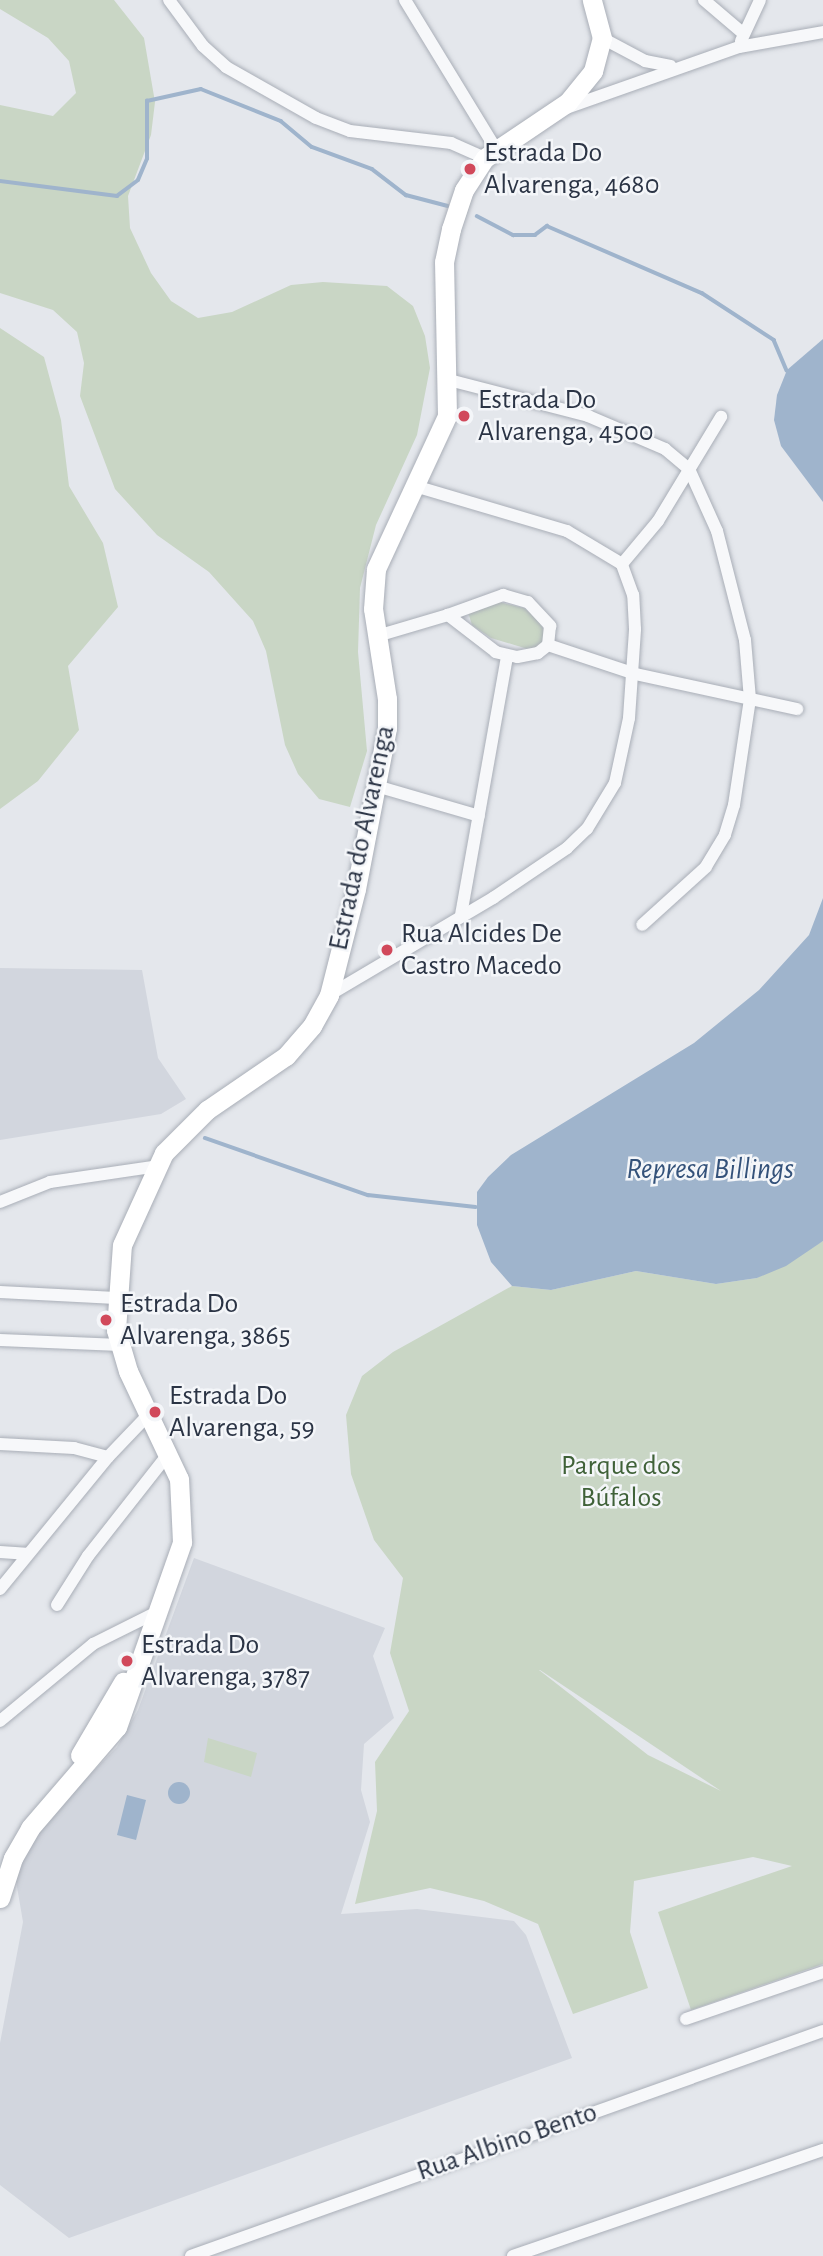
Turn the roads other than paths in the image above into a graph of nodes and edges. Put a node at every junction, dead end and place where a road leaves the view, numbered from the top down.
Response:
1 (169, 0) edge
2 (405, 0) edge
3 (592, 0) edge
4 (704, 0) edge
5 (760, 0) edge
6 (823, 32) edge
7 (744, 34) junction
8 (602, 38) junction
9 (739, 47) junction
10 (675, 67) junction
11 (553, 113) junction
12 (490, 153) junction
13 (449, 380) junction
14 (721, 417) dead end
15 (689, 469) junction
16 (415, 486) junction
17 (622, 564) junction
18 (448, 615) junction
19 (377, 636) junction
20 (548, 645) junction
21 (507, 656) junction
22 (635, 674) junction
23 (750, 699) junction
24 (797, 709) dead end
25 (376, 786) junction
26 (479, 816) junction
27 (461, 915) junction
28 (642, 925) dead end
29 (329, 995) junction
30 (158, 1166) junction
31 (0, 1202) edge
32 (0, 1292) edge
33 (116, 1298) junction
34 (0, 1340) edge
35 (120, 1345) junction
36 (149, 1414) junction
37 (0, 1444) edge
38 (169, 1453) junction
39 (108, 1457) junction
40 (0, 1552) edge
41 (26, 1554) junction
42 (0, 1589) edge
43 (57, 1605) dead end
44 (157, 1612) junction
45 (141, 1654) junction
46 (0, 1721) edge
47 (0, 1861) edge
48 (0, 1898) edge
49 (823, 1972) edge
50 (686, 2019) dead end
51 (823, 2031) edge
52 (823, 2151) edge
53 (192, 2256) edge
54 (513, 2256) edge

1 - 12 street
2 - 12 street
3 - 8 main road
4 - 7 street
5 - 7 street
6 - 9 street
7 - 9 street
8 - 10 street
8 - 11 main road, Estrada do Alvarenga
9 - 10 street
10 - 11 street
11 - 12 main road, Estrada do Alvarenga
12 - 13 main road, Estrada do Alvarenga
13 - 15 street
13 - 16 main road, Estrada do Alvarenga
14 - 15 street
15 - 17 street
15 - 23 street
16 - 17 street
16 - 19 main road, Estrada do Alvarenga
17 - 22 street
18 - 19 street
18 - 20 street
18 - 21 street
19 - 25 main road, Estrada do Alvarenga
20 - 21 street
20 - 22 street
21 - 26 street
22 - 23 street
22 - 27 street
23 - 24 street
23 - 28 street
25 - 26 street
25 - 29 main road, Estrada do Alvarenga
26 - 27 street
27 - 29 street
29 - 30 main road, Estrada do Alvarenga
30 - 31 street
30 - 33 main road, Estrada do Alvarenga
32 - 33 street
33 - 35 main road, Estrada do Alvarenga
34 - 35 street
35 - 36 main road, Estrada do Alvarenga
36 - 38 main road, Estrada do Alvarenga
36 - 39 street
37 - 39 street
38 - 43 street
38 - 44 main road, Estrada do Alvarenga
39 - 41 street
40 - 41 street
41 - 42 street
44 - 45 main road, Estrada do Alvarenga
44 - 46 street
45 - 47 main road, Estrada do Alvarenga
45 - 48 main road, Estrada do Alvarenga
49 - 50 street
51 - 53 street, Rua Albino Bento
52 - 54 street

